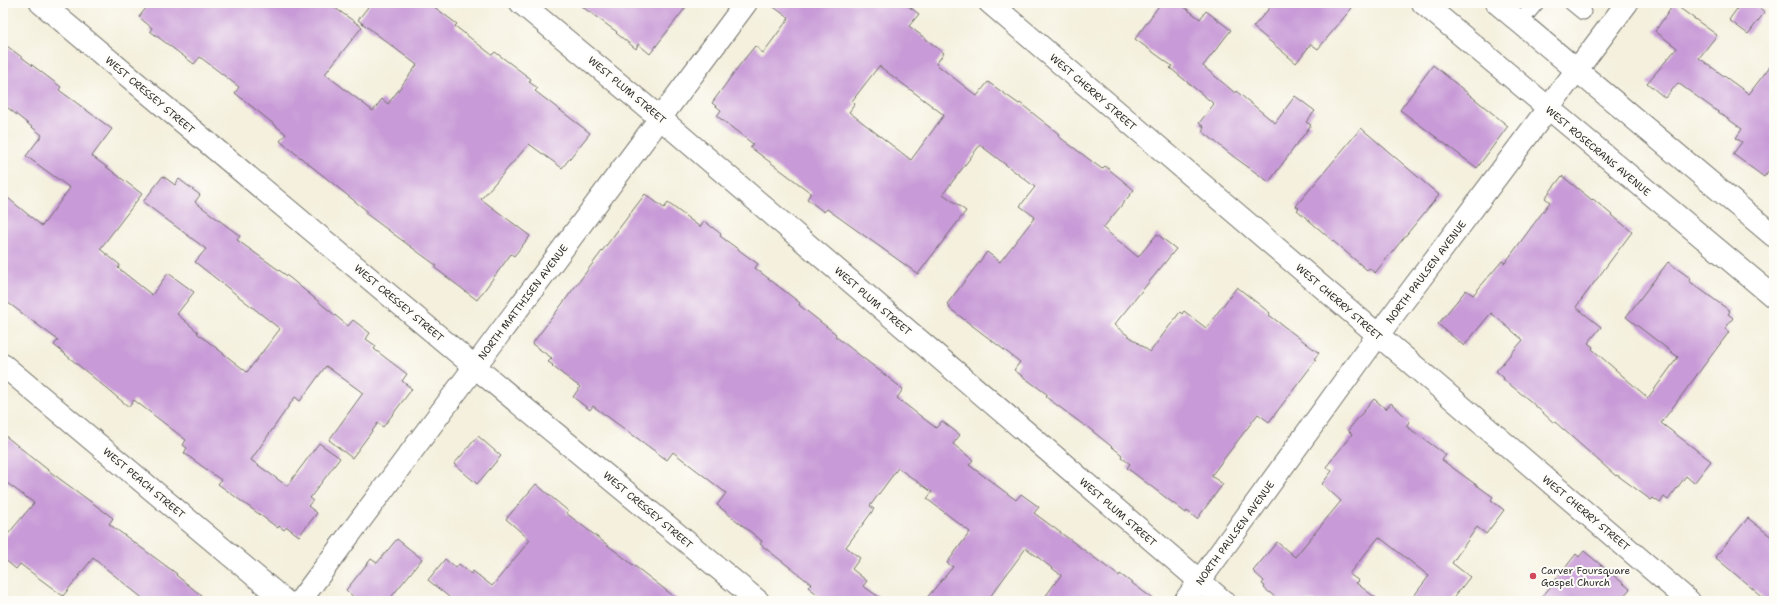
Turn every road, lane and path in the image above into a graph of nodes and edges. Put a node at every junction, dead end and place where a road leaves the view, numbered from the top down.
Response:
1 (41, 3) edge
2 (521, 3) edge
3 (746, 3) edge
4 (990, 3) edge
5 (1423, 3) edge
6 (1497, 3) edge
7 (1536, 3) edge
8 (1627, 3) edge
9 (1520, 22) junction
10 (1577, 70) junction
11 (1548, 109) junction
12 (660, 118) junction
13 (1774, 236) edge
14 (1774, 297) edge
15 (1378, 335) junction
16 (3, 364) edge
17 (475, 367) junction
18 (1200, 582) junction
19 (285, 601) edge
20 (300, 601) edge
21 (758, 601) edge
22 (1185, 601) edge
23 (1223, 601) edge
24 (1689, 601) edge

1 - 17 street, WEST CRESSEY STREET
2 - 12 street, WEST PLUM STREET
3 - 12 street, NORTH MATTHISEN AVENUE
4 - 15 street, WEST CHERRY STREET
5 - 11 street, WEST ROSECRANS AVENUE
6 - 9 street
7 - 9 lane
8 - 10 street, NORTH PAULSEN AVENUE
9 - 10 street
10 - 11 street, NORTH PAULSEN AVENUE
10 - 13 street
11 - 14 street, WEST ROSECRANS AVENUE
11 - 15 street, NORTH PAULSEN AVENUE
12 - 17 street, NORTH MATTHISEN AVENUE
12 - 18 street, WEST PLUM STREET
15 - 18 street, NORTH PAULSEN AVENUE
15 - 24 street, WEST CHERRY STREET
16 - 19 street, WEST PEACH STREET
17 - 20 street, NORTH MATTHISEN AVENUE
17 - 21 street, WEST CRESSEY STREET
18 - 22 street, NORTH PAULSEN AVENUE
18 - 23 street, WEST PLUM STREET

